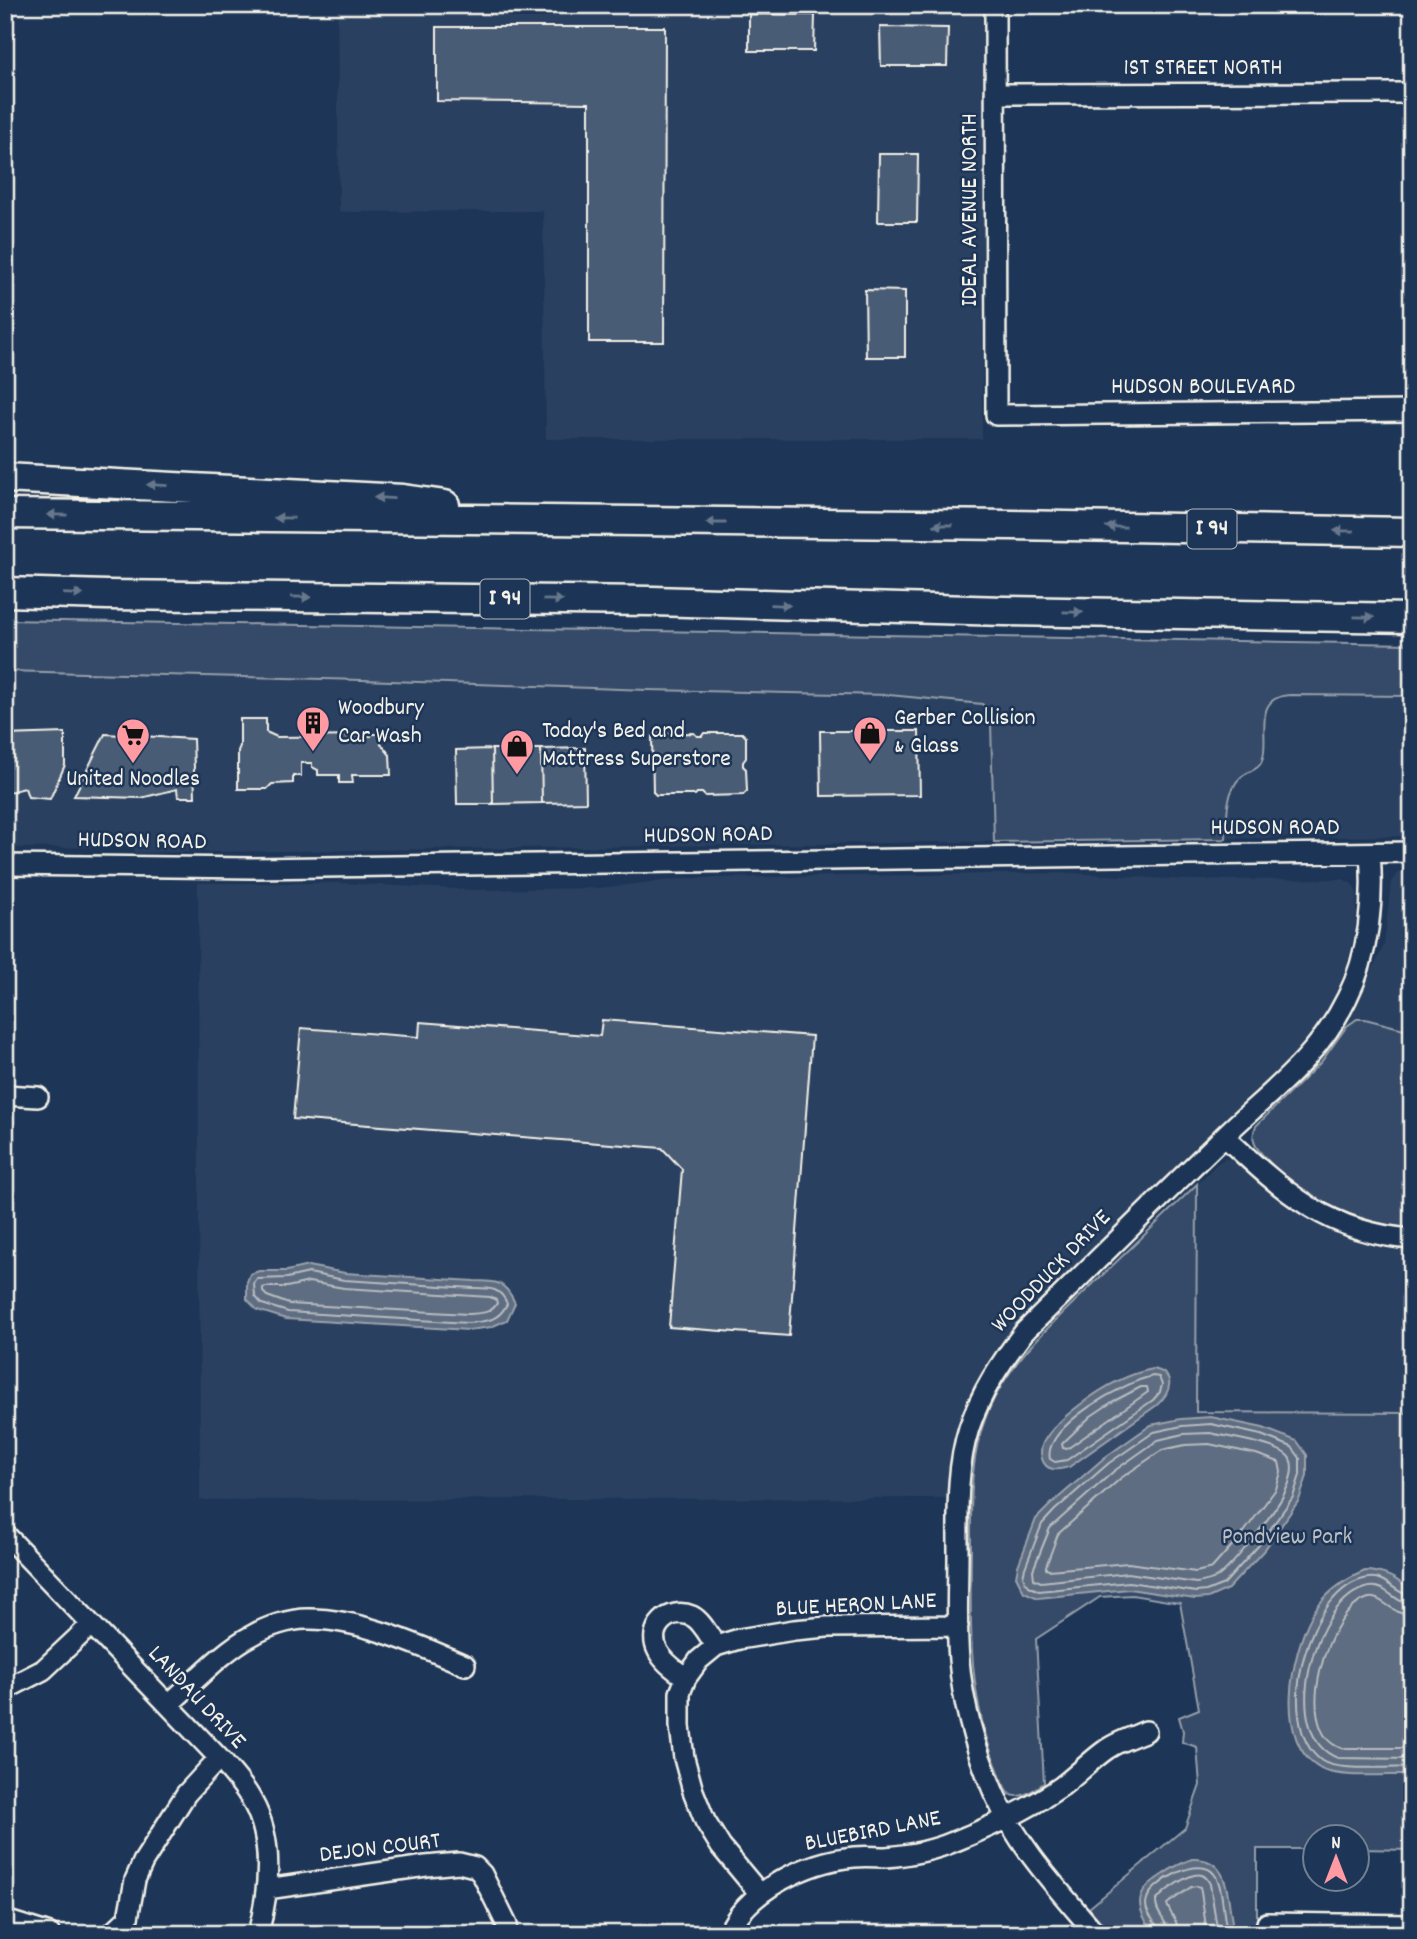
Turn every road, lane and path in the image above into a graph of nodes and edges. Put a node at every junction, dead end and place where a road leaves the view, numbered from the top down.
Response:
1 (995, 5) edge
2 (1412, 93) edge
3 (995, 94) junction
4 (1412, 411) edge
5 (996, 415) joint
6 (5, 478) edge
7 (5, 514) edge
8 (548, 521) junction
9 (1412, 532) edge
10 (5, 592) edge
11 (1412, 618) edge
12 (1412, 852) edge
13 (1370, 853) junction
14 (5, 865) edge
15 (5, 1095) edge
16 (38, 1097) dead end
17 (1224, 1136) junction
18 (1412, 1239) edge
19 (5, 1534) edge
20 (91, 1625) junction
21 (958, 1626) junction
22 (716, 1646) junction
23 (465, 1665) dead end
24 (686, 1678) junction
25 (5, 1688) edge
26 (169, 1704) junction
27 (1146, 1731) dead end
28 (219, 1758) junction
29 (1007, 1818) junction
30 (267, 1889) junction
31 (760, 1894) junction
32 (5, 1920) edge
33 (1267, 1923) dead end
34 (507, 1926) dead end
35 (1399, 1928) edge
36 (50, 1934) edge
37 (111, 1934) edge
38 (258, 1934) edge
39 (728, 1934) edge
40 (1096, 1934) edge

1 - 3 street, IDEAL AVENUE NORTH
2 - 3 street, 1ST STREET NORTH
3 - 5 street, IDEAL AVENUE NORTH
4 - 5 street, HUDSON BOULEVARD
8 -> 6 highway
8 -> 7 highway, I 94
9 -> 8 highway, I 94
10 -> 11 highway, I 94
12 - 13 street, HUDSON ROAD
13 - 14 street, HUDSON ROAD
13 - 17 street, WOODDUCK DRIVE
15 - 16 street
17 - 18 street
17 - 21 street, WOODDUCK DRIVE
19 - 20 street, LANDAU DRIVE
20 - 25 street
20 - 26 street, LANDAU DRIVE
21 - 22 street, BLUE HERON LANE
21 - 29 street, WOODDUCK DRIVE
22 - 24 street
22 - 24 street
23 - 26 street
24 - 31 street
26 - 28 street, LANDAU DRIVE
27 - 29 street, BLUEBIRD LANE
28 - 30 street, LANDAU DRIVE
28 - 37 street
29 - 31 street, BLUEBIRD LANE
29 - 40 street, WOODDUCK DRIVE
30 - 34 street, DEJON COURT
30 - 38 street, LANDAU DRIVE
31 - 39 street, BLUEBIRD LANE
32 - 36 street
33 - 35 street

